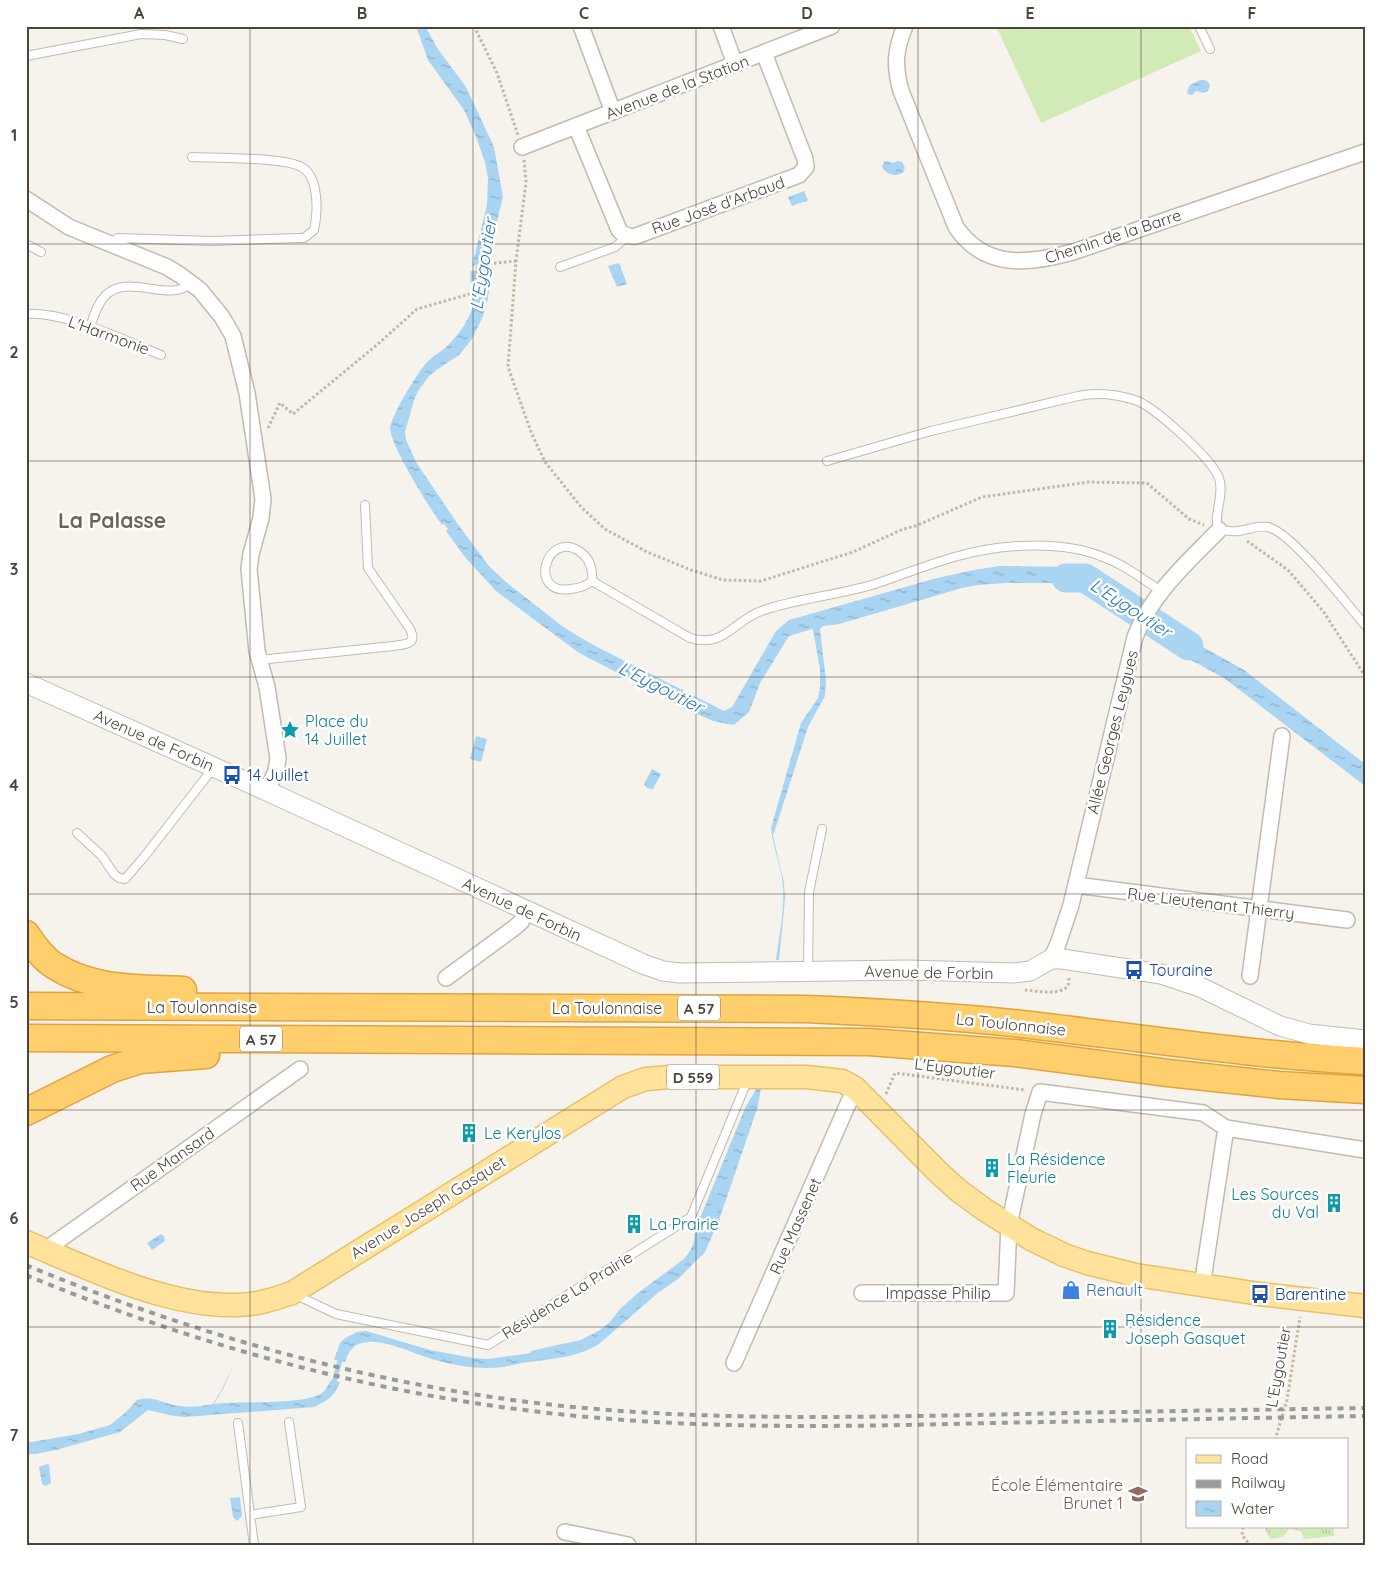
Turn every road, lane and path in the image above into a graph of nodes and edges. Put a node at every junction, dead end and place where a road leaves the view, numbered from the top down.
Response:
1 (167, 26) edge
2 (474, 26) edge
3 (581, 26) edge
4 (721, 26) edge
5 (832, 26) edge
6 (905, 26) edge
7 (1199, 26) edge
8 (165, 35) junction
9 (183, 39) dead end
10 (1210, 49) dead end
11 (764, 53) junction
12 (26, 56) edge
13 (734, 64) junction
14 (613, 112) junction
15 (576, 126) junction
16 (522, 147) junction
17 (1365, 152) edge
18 (192, 157) dead end
19 (26, 199) edge
20 (624, 234) junction
21 (109, 243) junction
22 (26, 244) edge
23 (41, 252) dead end
24 (516, 262) junction
25 (560, 267) dead end
26 (191, 283) junction
27 (26, 314) edge
28 (90, 327) junction
29 (161, 355) dead end
30 (264, 422) dead end
31 (827, 461) dead end
32 (365, 505) dead end
33 (1203, 524) dead end
34 (1219, 530) junction
35 (1251, 542) dead end
36 (592, 581) junction
37 (1162, 592) junction
38 (1365, 625) edge
39 (259, 660) junction
40 (1365, 676) edge
41 (26, 683) edge
42 (1282, 736) dead end
43 (214, 767) junction
44 (267, 791) junction
45 (822, 829) dead end
46 (77, 833) dead end
47 (1076, 885) junction
48 (1259, 909) junction
49 (526, 911) junction
50 (1347, 920) dead end
51 (26, 934) edge
52 (1051, 959) junction
53 (808, 971) junction
54 (1250, 976) dead end
55 (446, 978) dead end
56 (29, 1006) edge
57 (386, 1007) junction
58 (29, 1038) edge
59 (492, 1040) junction
60 (1365, 1040) edge
61 (1365, 1061) edge
62 (300, 1069) dead end
63 (749, 1077) junction
64 (856, 1088) junction
65 (1365, 1090) edge
66 (1040, 1092) junction
67 (879, 1093) dead end
68 (28, 1111) edge
69 (1226, 1128) junction
70 (1365, 1150) edge
71 (1009, 1225) junction
72 (36, 1246) edge
73 (1202, 1286) junction
74 (292, 1293) junction
75 (862, 1293) dead end
76 (1303, 1299) junction
77 (1365, 1306) edge
78 (734, 1363) dead end
79 (289, 1422) dead end
80 (238, 1423) dead end
81 (1276, 1438) edge
82 (250, 1515) junction
83 (1243, 1528) edge
84 (565, 1532) dead end
85 (254, 1545) edge
86 (628, 1545) edge
87 (1250, 1545) edge

1 - 8 lane
2 - 16 path
3 - 14 street
4 - 13 street
5 - 11 street, Avenue de la Station
6 - 17 street, Chemin de la Barre
7 - 10 lane
8 - 9 lane
8 - 12 lane
11 - 13 street, Avenue de la Station
11 - 20 street, Rue José d'Arbaud
13 - 14 street, Avenue de la Station
14 - 15 street, Avenue de la Station
15 - 16 street, Avenue de la Station
15 - 20 street
16 - 24 path
18 - 21 lane
19 - 21 street
20 - 25 lane
21 - 26 street
22 - 23 lane
24 - 30 path
24 - 33 path
26 - 28 lane
26 - 39 street
27 - 28 lane, L'Harmonie
28 - 29 lane, L'Harmonie
31 - 34 lane
32 - 39 lane
34 - 37 street, Allée Georges Leygues
34 - 38 lane
35 - 40 path
36 - 36 lane
36 - 37 lane
37 - 47 street, Allée Georges Leygues
39 - 44 street
41 - 43 street, Avenue de Forbin
42 - 48 street
43 - 44 street, Avenue de Forbin
43 - 46 lane
44 - 49 street, Avenue de Forbin
45 - 53 lane
47 - 48 street, Rue Lieutenant Thierry
47 - 52 street, Allée Georges Leygues
48 - 50 street, Rue Lieutenant Thierry
48 - 54 street
49 - 53 street, Avenue de Forbin
49 - 55 street
51 - 57 highway
52 - 53 street, Avenue de Forbin
52 - 60 street
56 - 57 highway, La Toulonnaise / A 57
57 - 61 highway, La Toulonnaise / A 57
58 - 59 highway, La Toulonnaise / A 57
59 - 65 highway, La Toulonnaise / A 57
59 - 68 highway
62 - 72 street, Rue Mansard
63 - 64 main road, Avenue Joseph Gasquet / D 559
63 - 74 main road, Avenue Joseph Gasquet / D 559
63 - 74 lane, Résidence La Prairie
64 - 71 main road, Avenue Joseph Gasquet / D 559
64 - 78 street, Rue Massenet
66 - 67 path, L'Eygoutier
66 - 69 street
66 - 71 street
69 - 70 street
69 - 73 street
71 - 73 main road, Avenue Joseph Gasquet / D 559
71 - 75 street, Impasse Philip
72 - 74 main road, Avenue Joseph Gasquet / D 559
73 - 76 main road, Avenue Joseph Gasquet / D 559
76 - 77 main road, Avenue Joseph Gasquet / D 559
76 - 81 path, L'Eygoutier
79 - 82 lane
80 - 82 lane
82 - 85 lane
83 - 87 path
84 - 86 street

